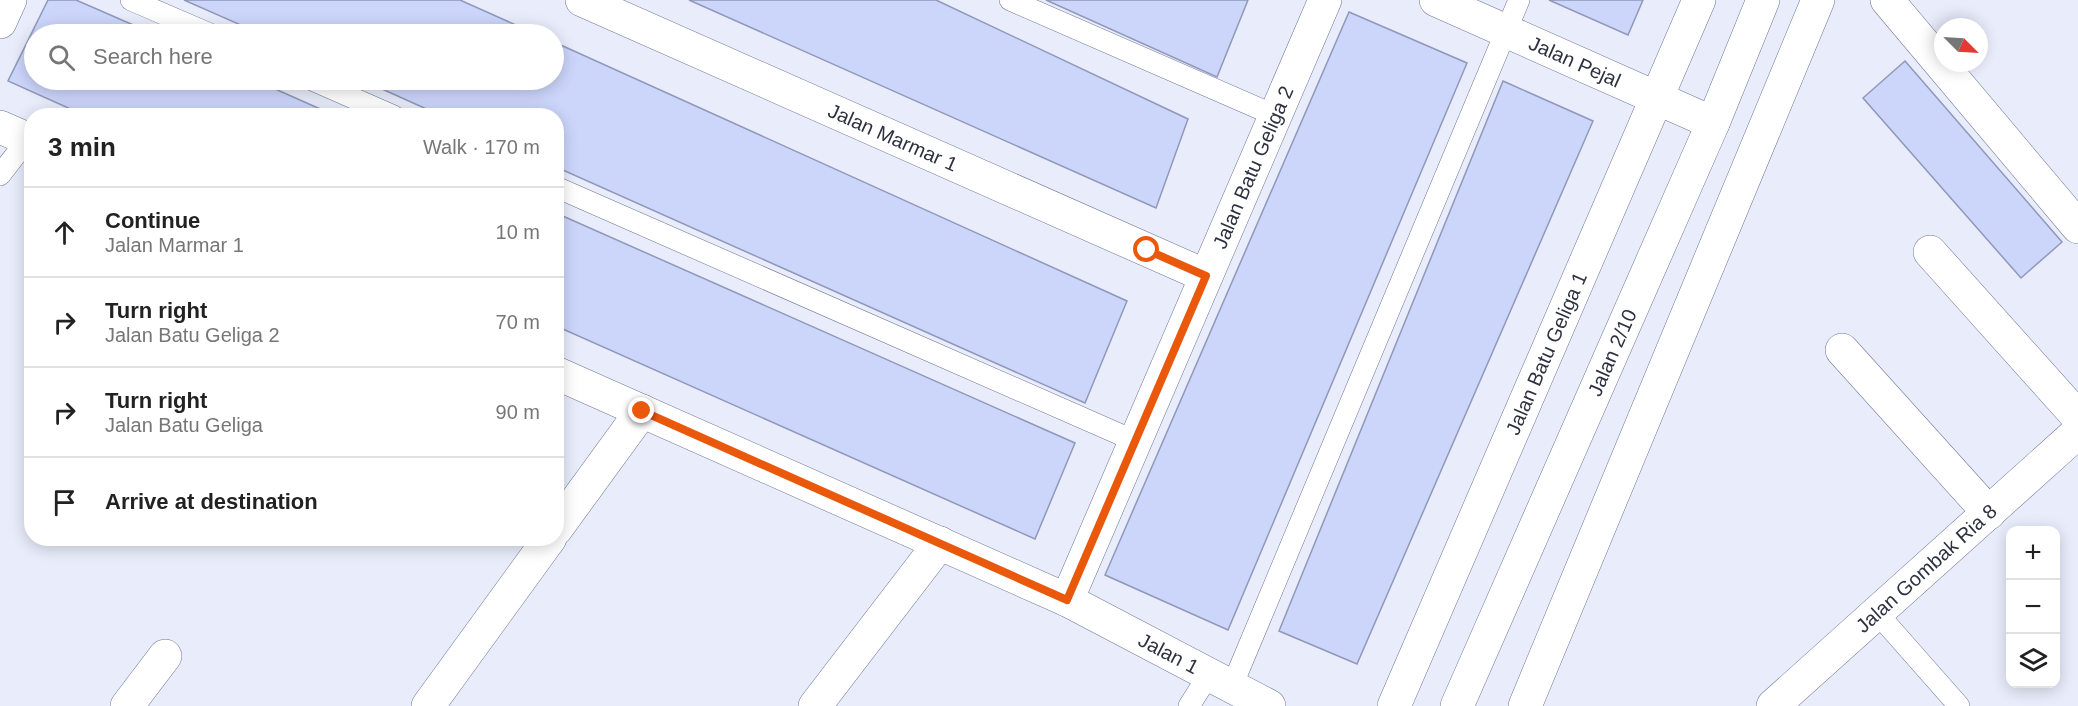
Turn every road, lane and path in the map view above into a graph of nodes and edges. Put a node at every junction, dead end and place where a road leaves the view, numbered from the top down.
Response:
1 (10, 0) edge
2 (131, 0) edge
3 (582, 0) edge
4 (1010, 0) edge
5 (1325, 0) edge
6 (1436, 0) edge
7 (1520, 0) edge
8 (1699, 0) edge
9 (1763, 0) edge
10 (1818, 0) edge
11 (1887, 0) edge
12 (0, 22) edge
13 (187, 24) edge
14 (1506, 31) junction
15 (335, 90) edge
16 (1657, 99) junction
17 (376, 108) edge
18 (1276, 116) junction
19 (1713, 123) junction
20 (20, 136) edge
21 (0, 175) edge
22 (564, 191) edge
23 (2078, 226) edge
24 (1930, 252) dead end
25 (1206, 276) junction
26 (1842, 350) dead end
27 (564, 377) edge
28 (642, 411) junction
29 (2078, 417) edge
30 (2078, 432) edge
31 (1135, 441) junction
32 (1989, 513) junction
33 (564, 518) edge
34 (940, 543) junction
35 (544, 546) edge
36 (1067, 600) junction
37 (1876, 613) junction
38 (165, 656) dead end
39 (1221, 679) junction
40 (127, 706) edge
41 (428, 706) edge
42 (815, 706) edge
43 (1189, 706) edge
44 (1269, 706) edge
45 (1394, 706) edge
46 (1457, 706) edge
47 (1526, 706) edge
48 (1773, 706) edge
49 (1959, 706) edge

1 - 12 street
2 - 13 lane
3 - 25 street, Jalan Marmar 1
4 - 18 lane
5 - 18 street, Jalan Batu Geliga 2
6 - 14 street, Jalan Pejal
7 - 14 lane
8 - 16 street, Jalan Batu Geliga 1
9 - 19 street, Jalan 2/10
10 - 47 street
11 - 23 street
14 - 16 street, Jalan Pejal
14 - 39 lane
15 - 17 lane
16 - 19 street, Jalan Pejal
16 - 45 street, Jalan Batu Geliga 1
18 - 25 street, Jalan Batu Geliga 2
19 - 46 street, Jalan 2/10
20 - 21 lane
22 - 31 lane
24 - 29 street
25 - 31 street, Jalan Batu Geliga 2
26 - 32 street
27 - 28 street, Jalan 1
28 - 33 street
28 - 34 street, Jalan 1
30 - 32 street, Jalan Gombak Ria 8
31 - 36 street, Jalan Batu Geliga 2
32 - 37 street, Jalan Gombak Ria 8
34 - 36 street, Jalan 1
34 - 42 street
35 - 41 street
36 - 39 street, Jalan 1
37 - 48 street, Jalan Gombak Ria 8
37 - 49 lane
38 - 40 street
39 - 43 lane
39 - 44 street, Jalan 1

